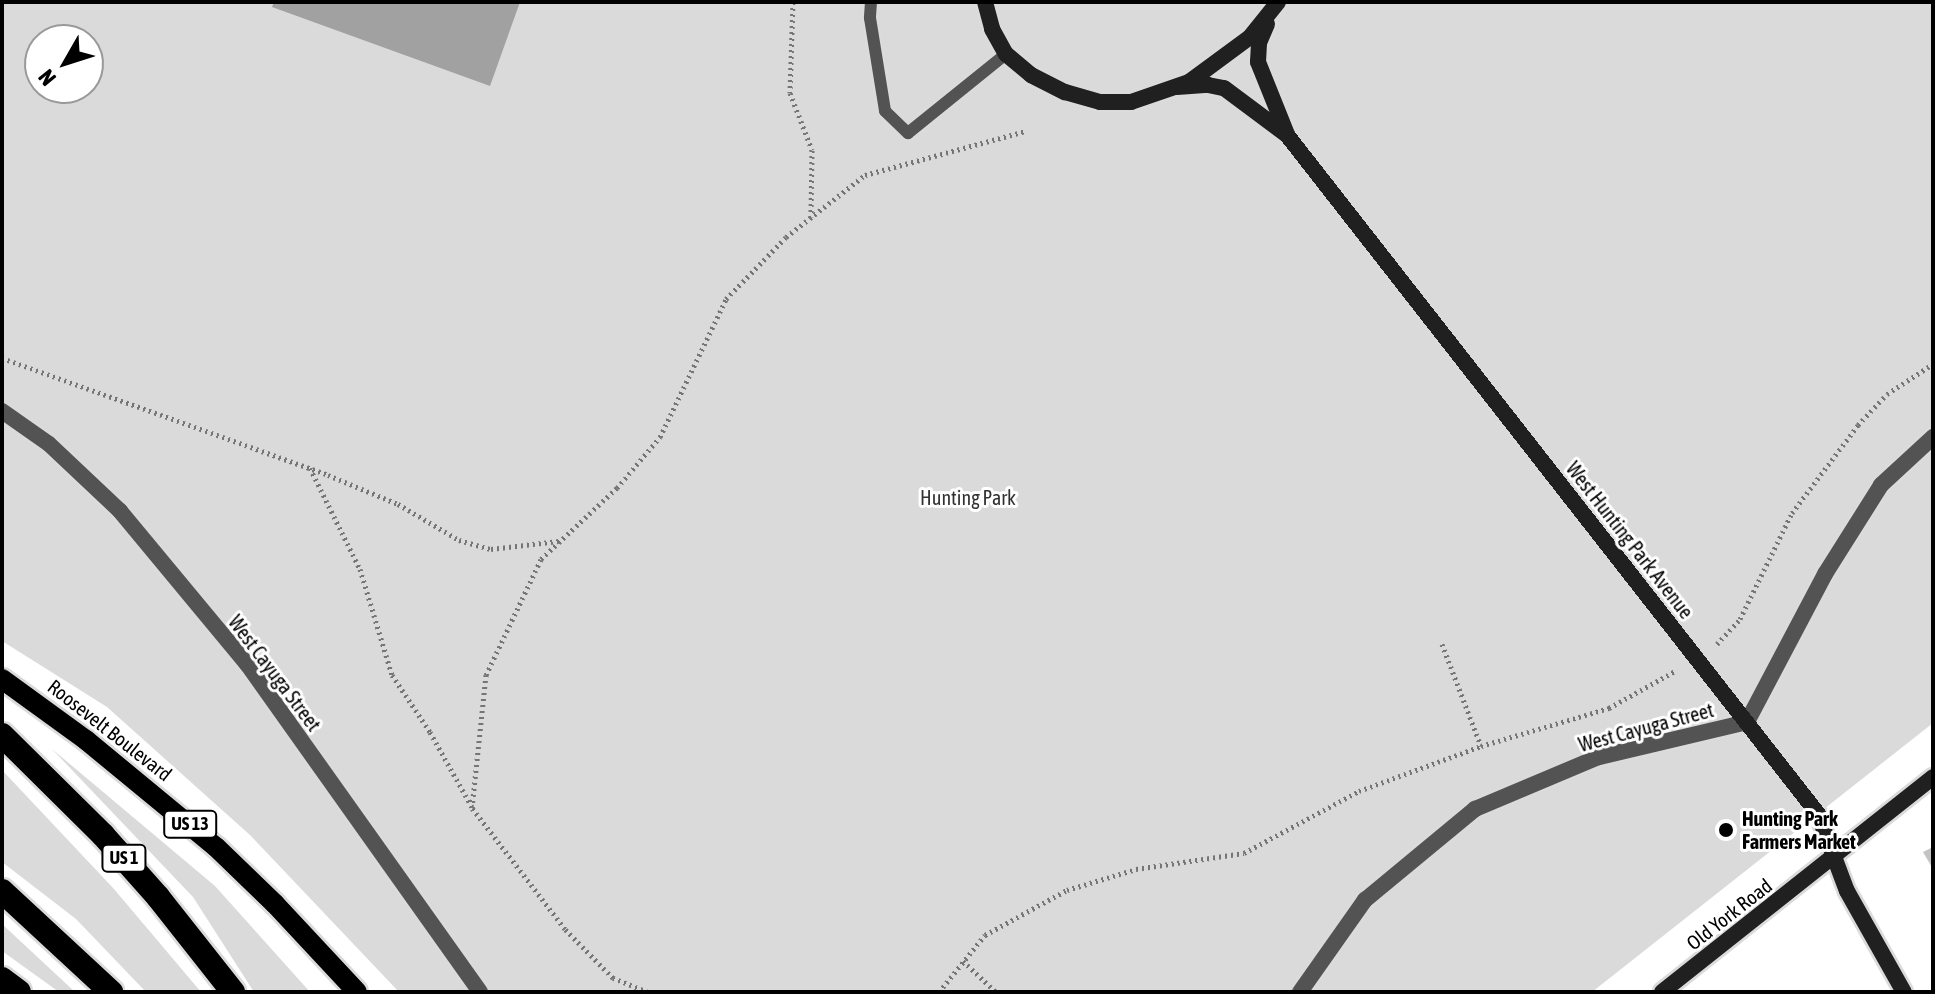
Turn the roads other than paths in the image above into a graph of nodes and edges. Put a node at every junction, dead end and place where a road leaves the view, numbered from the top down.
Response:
1 (871, 2) edge
2 (985, 2) edge
3 (1275, 7) edge
4 (1006, 54) junction
5 (1177, 87) junction
6 (1287, 135) junction
7 (2, 411) edge
8 (1933, 437) edge
9 (2, 679) edge
10 (1747, 722) junction
11 (2, 735) edge
12 (1933, 777) edge
13 (1834, 856) junction
14 (2, 891) edge
15 (2, 979) edge
16 (19, 992) edge
17 (111, 992) edge
18 (233, 992) edge
19 (357, 992) edge
20 (480, 992) edge
21 (1300, 992) edge
22 (1662, 992) edge
23 (1904, 992) edge

1 - 4 lane
2 - 4 main road, West Hunting Park Avenue
3 - 5 main road, West Hunting Park Avenue
3 - 6 main road, West Hunting Park Avenue
4 - 5 main road, West Hunting Park Avenue
5 - 6 main road, West Hunting Park Avenue
6 - 10 main road, West Hunting Park Avenue
7 - 20 street, West Cayuga Street
8 - 10 street
9 - 19 main road, Roosevelt Boulevard / US 13
10 - 13 main road, West Hunting Park Avenue
10 - 21 street, West Cayuga Street
11 - 18 highway, US 1
12 - 13 main road, Old York Road
13 - 22 main road, Old York Road
13 - 23 main road, West Hunting Park Avenue
14 - 17 highway
15 - 16 highway

